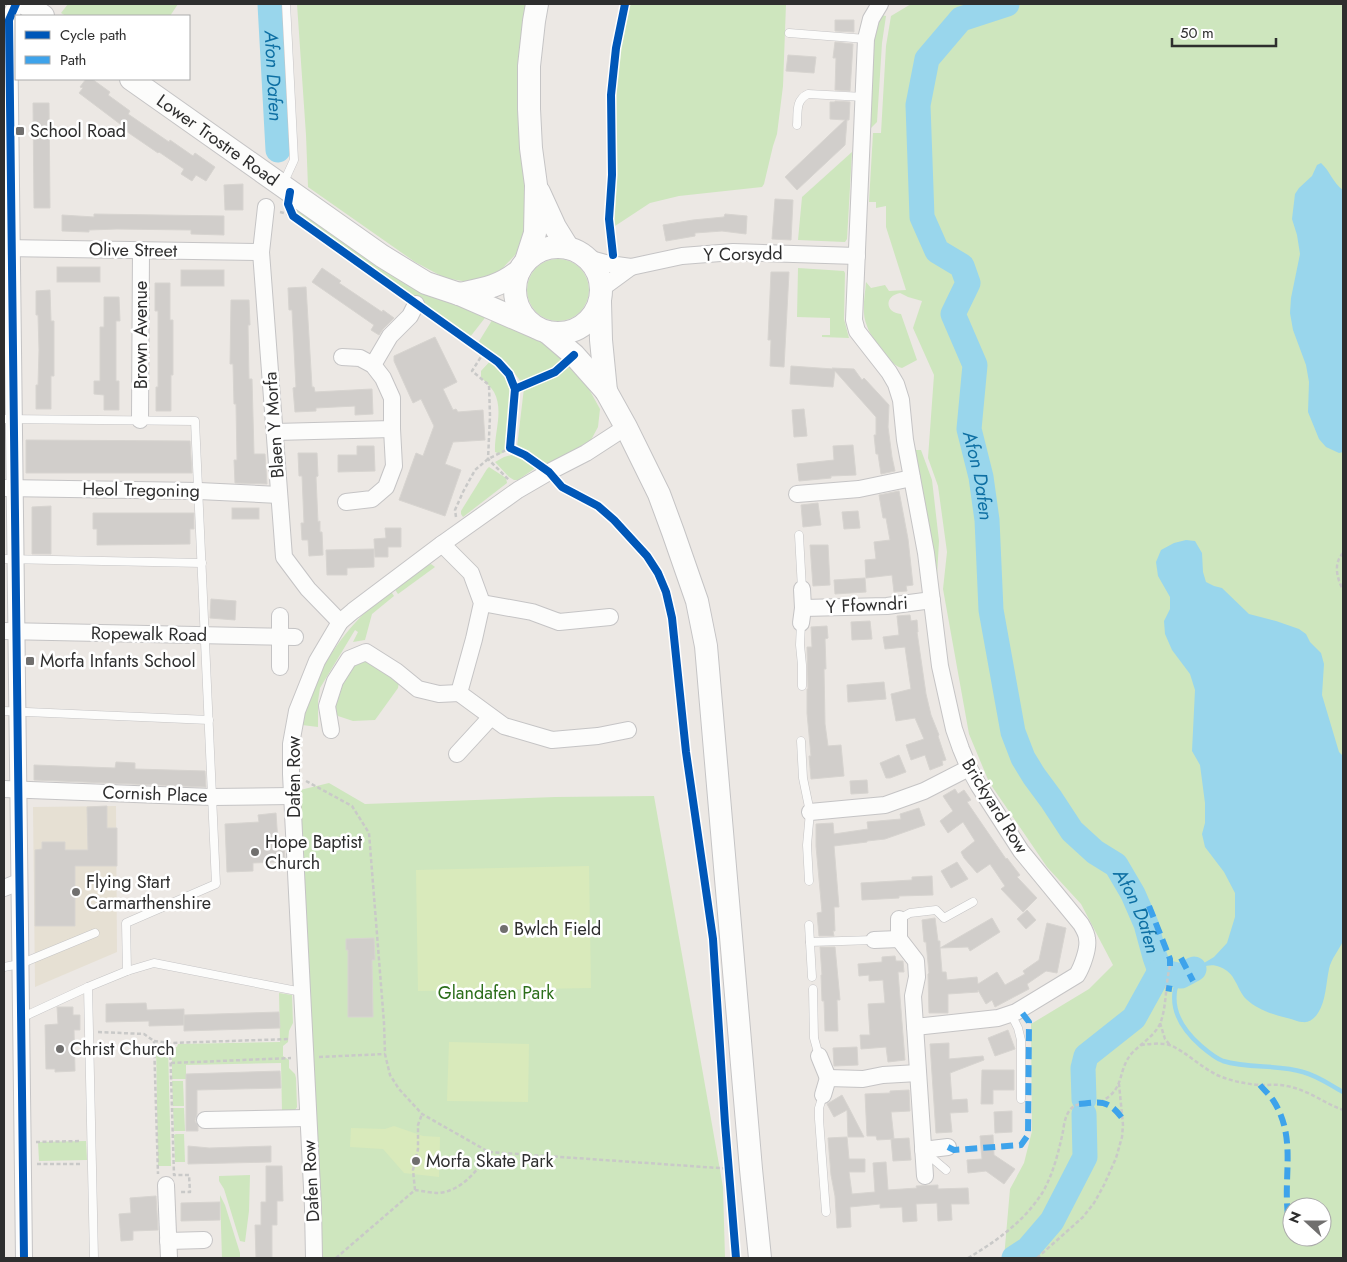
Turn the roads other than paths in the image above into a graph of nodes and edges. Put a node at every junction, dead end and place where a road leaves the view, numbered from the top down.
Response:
1 (16, 4) edge
2 (26, 4) edge
3 (286, 4) edge
4 (537, 4) edge
5 (880, 4) edge
6 (42, 15) edge
7 (789, 33) dead end
8 (866, 39) junction
9 (7, 76) edge
10 (132, 80) edge
11 (864, 97) junction
12 (797, 125) dead end
13 (536, 185) junction
14 (286, 189) junction
15 (266, 207) dead end
16 (8, 248) edge
17 (141, 250) junction
18 (261, 252) junction
19 (577, 253) junction
20 (857, 256) junction
21 (522, 266) junction
22 (631, 267) junction
23 (459, 294) junction
24 (600, 295) junction
25 (416, 304) dead end
26 (541, 329) junction
27 (342, 357) dead end
28 (373, 365) junction
29 (606, 391) junction
30 (9, 419) edge
31 (140, 420) junction
32 (626, 427) junction
33 (392, 430) junction
34 (275, 432) junction
35 (912, 478) junction
36 (9, 488) edge
37 (199, 491) junction
38 (797, 494) dead end
39 (279, 495) junction
40 (346, 502) dead end
41 (799, 535) dead end
42 (442, 544) junction
43 (9, 559) edge
44 (202, 564) junction
45 (802, 589) joint
46 (932, 600) junction
47 (482, 603) junction
48 (280, 616) dead end
49 (802, 616) junction
50 (610, 617) dead end
51 (340, 622) junction
52 (10, 632) edge
53 (205, 635) junction
54 (287, 637) junction
55 (280, 667) dead end
56 (802, 686) dead end
57 (459, 693) junction
58 (10, 711) edge
59 (491, 717) junction
60 (209, 720) junction
61 (331, 730) dead end
62 (628, 730) dead end
63 (801, 741) dead end
64 (457, 754) dead end
65 (969, 768) junction
66 (11, 789) edge
67 (292, 796) junction
68 (212, 797) junction
69 (810, 812) junction
70 (809, 881) dead end
71 (11, 885) edge
72 (973, 902) dead end
73 (899, 918) joint
74 (810, 926) dead end
75 (95, 933) dead end
76 (899, 938) junction
77 (874, 940) joint
78 (810, 942) junction
79 (20, 964) junction
80 (4, 968) edge
81 (127, 972) junction
82 (812, 977) dead end
83 (88, 987) junction
84 (813, 989) dead end
85 (302, 992) junction
86 (1011, 1014) junction
87 (21, 1018) junction
88 (915, 1027) junction
89 (819, 1056) joint
90 (918, 1073) junction
91 (828, 1078) junction
92 (823, 1095) joint
93 (1022, 1099) dead end
94 (308, 1118) junction
95 (205, 1120) dead end
96 (948, 1147) dead end
97 (923, 1150) junction
98 (946, 1170) dead end
99 (925, 1176) dead end
100 (167, 1186) road end
101 (826, 1212) dead end
102 (204, 1240) dead end
103 (168, 1241) junction
104 (24, 1258) edge
105 (94, 1258) edge
106 (168, 1258) edge
107 (314, 1258) edge
108 (760, 1258) edge

1 - 9 street
2 - 6 main road
3 - 14 lane
4 - 13 main road
5 - 8 street
7 - 8 lane
8 - 11 street
9 - 16 street
10 - 14 main road, Lower Trostre Road
11 - 12 lane
11 - 20 street
13 - 19 main road
13 - 21 main road
14 - 23 main road, Lower Trostre Road
15 - 18 street, Blaen Y Morfa
16 - 17 street, Olive Street
16 - 30 street
17 - 18 street, Olive Street
17 - 31 street, Brown Avenue
18 - 34 street, Blaen Y Morfa
19 - 21 main road
19 - 22 street, Y Corsydd
19 - 24 main road
20 - 22 street, Y Corsydd
20 - 35 street, Brickyard Row
21 - 23 main road, Lower Trostre Road
21 - 26 main road
22 - 24 street, Y Corsydd
23 - 26 main road, Lower Trostre Road
24 - 26 main road
24 - 29 main road
25 - 28 street
26 - 29 main road
27 - 28 street
28 - 33 street
29 - 32 main road
30 - 31 lane
30 - 36 street
31 - 37 lane
32 - 42 street, Dafen Row
32 - 108 main road
33 - 34 street
33 - 40 street
34 - 39 street, Blaen Y Morfa
35 - 38 street
35 - 46 street, Brickyard Row
36 - 37 street, Heol Tregoning
36 - 43 street
37 - 39 street, Heol Tregoning
37 - 44 lane
39 - 51 street, Blaen Y Morfa
41 - 45 lane
42 - 47 street
42 - 51 street, Dafen Row
43 - 44 lane
43 - 52 street
44 - 53 lane
45 - 49 street, Y Ffowndri
46 - 49 street, Y Ffowndri
46 - 65 street, Brickyard Row
47 - 50 street
47 - 57 street
48 - 54 street
49 - 56 lane
51 - 67 street, Dafen Row
52 - 53 street, Ropewalk Road
52 - 58 street
53 - 54 street, Ropewalk Road
53 - 60 lane
54 - 55 street
57 - 59 street
57 - 61 street
58 - 60 lane
58 - 66 street
59 - 62 street
59 - 64 street
60 - 68 lane
63 - 69 lane
65 - 69 street
65 - 86 street, Brickyard Row
66 - 68 street, Cornish Place
66 - 71 street
67 - 68 street, Cornish Place
67 - 85 street, Dafen Row
68 - 81 lane
69 - 70 lane
71 - 79 street
72 - 73 lane
73 - 76 street
74 - 78 lane
75 - 79 lane
76 - 77 street
76 - 88 street
77 - 78 lane
78 - 82 lane
79 - 80 lane
79 - 87 street
81 - 83 lane
81 - 85 lane
83 - 87 lane
83 - 105 lane
84 - 89 lane
85 - 94 street, Dafen Row
86 - 88 street, Brickyard Row
86 - 93 lane
87 - 104 street
88 - 90 street
89 - 91 street
90 - 91 street
90 - 97 street
91 - 92 street
92 - 101 lane
94 - 95 street
94 - 107 street, Dafen Row
96 - 97 street
97 - 98 lane
97 - 99 street
100 - 103 street
102 - 103 street
103 - 106 street

